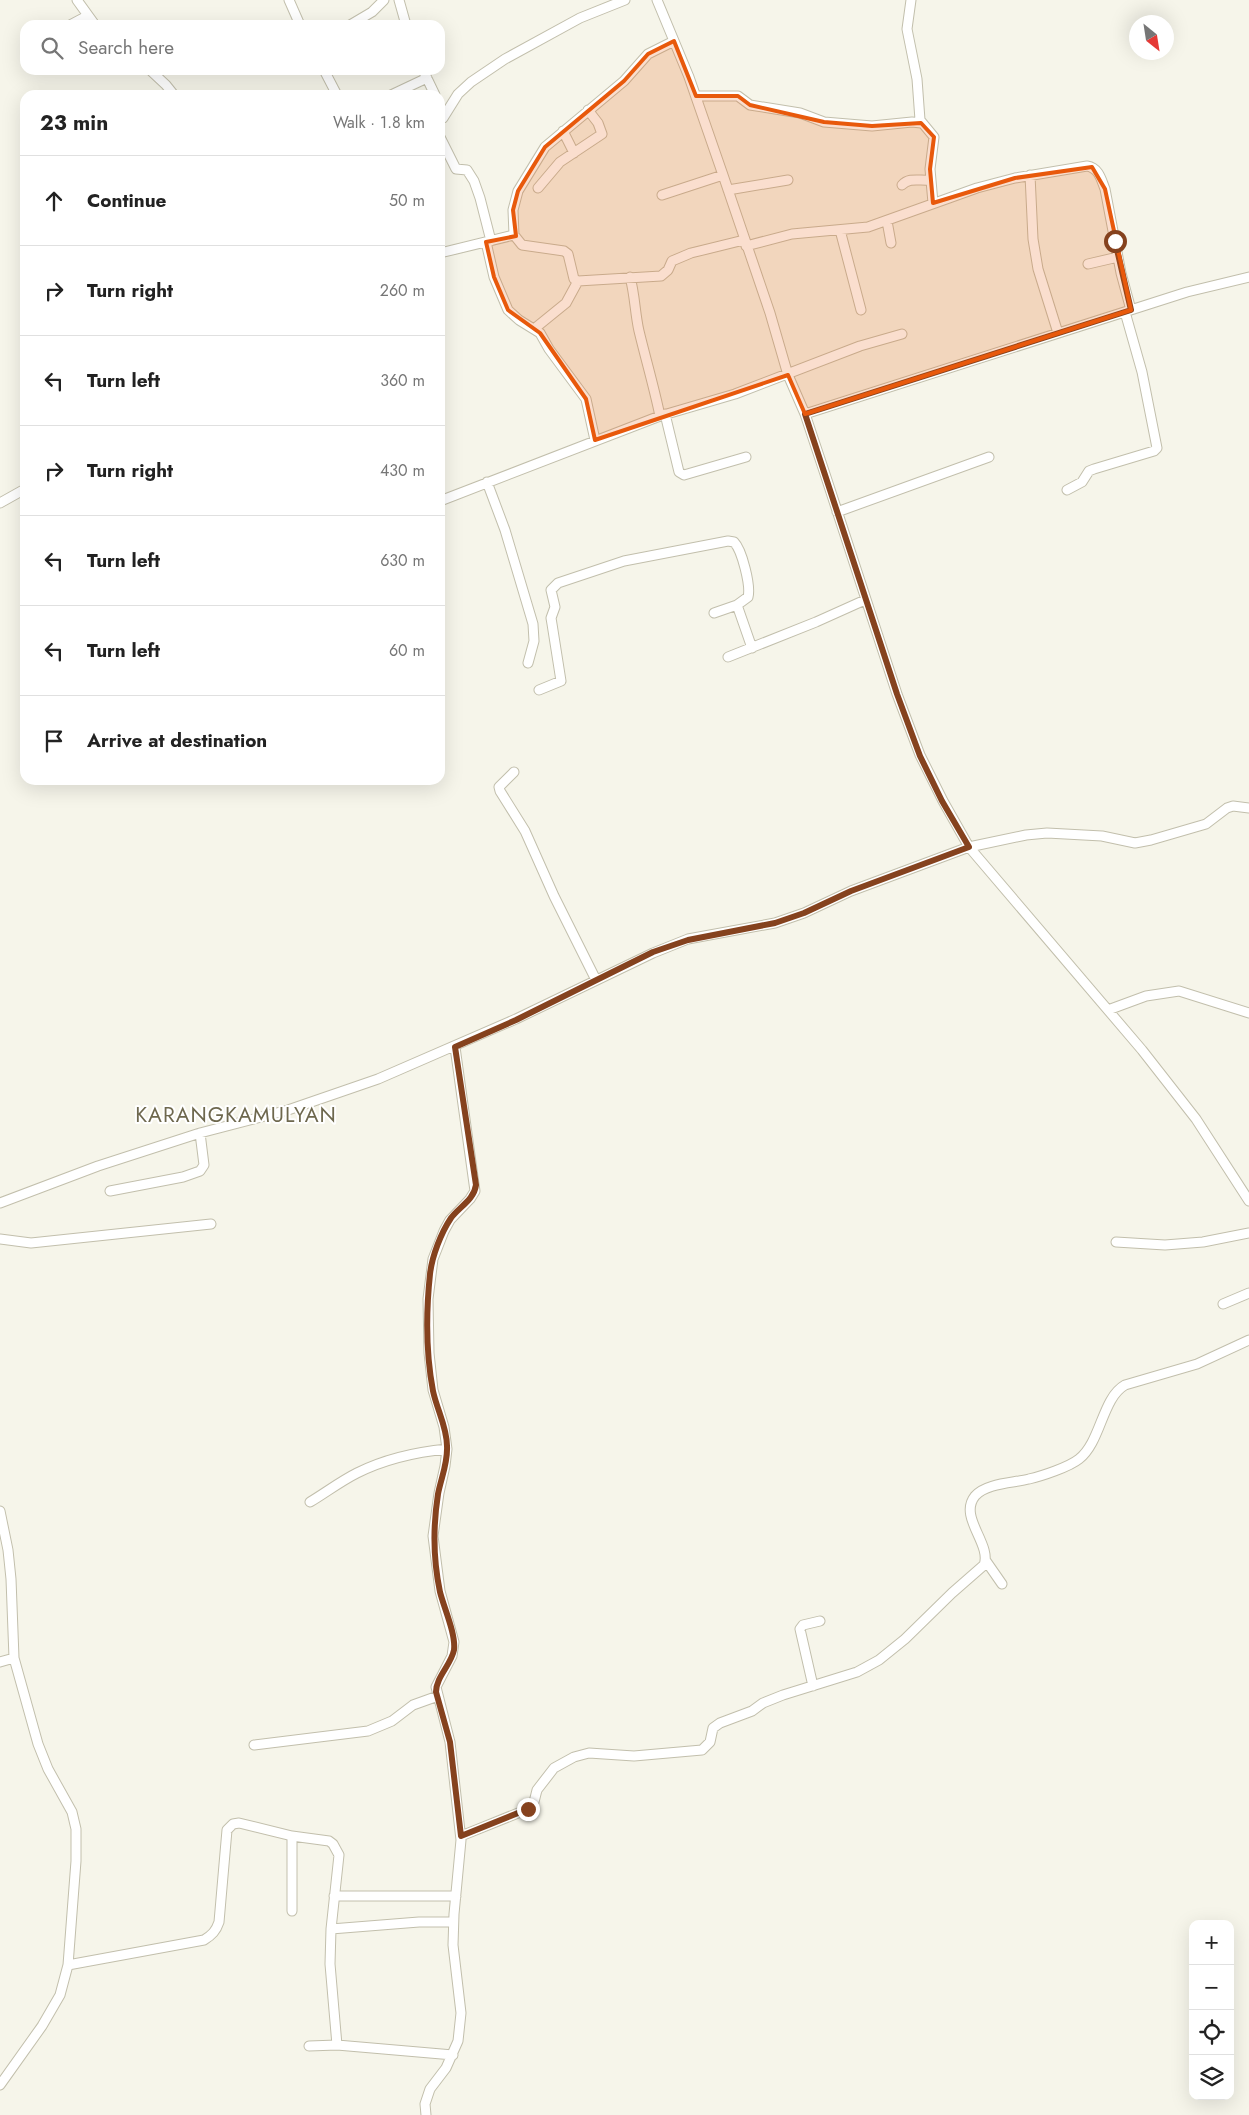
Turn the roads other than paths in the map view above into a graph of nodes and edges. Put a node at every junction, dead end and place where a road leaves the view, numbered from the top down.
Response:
1 (77, 0) edge
2 (289, 0) edge
3 (384, 0) edge
4 (399, 0) edge
5 (625, 0) edge
6 (657, 0) edge
7 (911, 0) edge
8 (87, 16) junction
9 (79, 20) edge
10 (91, 20) edge
11 (298, 20) edge
12 (358, 20) edge
13 (405, 20) edge
14 (674, 41) junction
15 (155, 75) edge
16 (327, 75) edge
17 (423, 75) edge
18 (425, 75) edge
19 (170, 90) edge
20 (334, 90) edge
21 (398, 90) edge
22 (433, 90) edge
23 (696, 96) junction
24 (588, 110) junction
25 (445, 113) edge
26 (921, 123) junction
27 (563, 131) junction
28 (445, 148) edge
29 (574, 154) junction
30 (723, 174) junction
31 (1030, 175) junction
32 (788, 180) dead end
33 (930, 180) junction
34 (902, 186) dead end
35 (538, 188) dead end
36 (728, 190) junction
37 (662, 195) dead end
38 (933, 202) junction
39 (887, 222) junction
40 (840, 230) junction
41 (514, 235) junction
42 (489, 241) junction
43 (745, 243) junction
44 (891, 243) dead end
45 (445, 252) edge
46 (1118, 257) junction
47 (1088, 264) dead end
48 (630, 277) junction
49 (1249, 277) edge
50 (578, 281) junction
51 (861, 310) dead end
52 (1128, 310) junction
53 (534, 330) junction
54 (1058, 333) junction
55 (902, 334) dead end
56 (788, 375) junction
57 (805, 414) junction
58 (663, 415) junction
59 (595, 440) junction
60 (746, 457) dead end
61 (989, 457) dead end
62 (487, 482) junction
63 (1067, 490) dead end
64 (20, 491) edge
65 (445, 499) edge
66 (0, 503) edge
67 (837, 512) junction
68 (865, 600) junction
69 (737, 605) junction
70 (714, 613) dead end
71 (752, 648) junction
72 (728, 657) dead end
73 (528, 663) dead end
74 (539, 690) dead end
75 (514, 772) dead end
76 (1249, 808) edge
77 (969, 847) junction
78 (596, 980) junction
79 (1108, 1010) junction
80 (1249, 1013) edge
81 (455, 1047) junction
82 (200, 1133) junction
83 (110, 1191) dead end
84 (1249, 1201) edge
85 (0, 1203) edge
86 (211, 1224) dead end
87 (1249, 1233) edge
88 (0, 1240) edge
89 (1116, 1242) dead end
90 (1249, 1293) edge
91 (1223, 1304) dead end
92 (1249, 1340) edge
93 (447, 1449) junction
94 (310, 1502) dead end
95 (0, 1511) edge
96 (986, 1561) junction
97 (1002, 1584) dead end
98 (820, 1621) dead end
99 (14, 1658) junction
100 (0, 1662) edge
101 (813, 1686) junction
102 (438, 1696) junction
103 (254, 1745) dead end
104 (292, 1836) junction
105 (461, 1836) junction
106 (334, 1896) junction
107 (456, 1896) junction
108 (292, 1911) dead end
109 (453, 1922) junction
110 (331, 1929) junction
111 (68, 1966) junction
112 (338, 2045) junction
113 (309, 2046) dead end
114 (453, 2054) junction
115 (0, 2085) edge
116 (426, 2115) edge

1 - 8 street
2 - 11 street
3 - 12 street
4 - 13 street
5 - 25 street
6 - 14 street
7 - 26 street
8 - 9 street
8 - 10 street
14 - 23 street
14 - 24 street
15 - 19 street
16 - 20 street
17 - 21 street
18 - 22 street
23 - 26 street
23 - 30 street
24 - 27 street
24 - 29 street
26 - 33 street
27 - 29 street
27 - 41 street
28 - 42 street
29 - 35 street
30 - 36 street
30 - 37 street
31 - 38 street
31 - 46 street
31 - 54 street
32 - 36 street
33 - 34 street
33 - 38 street
36 - 43 street
38 - 39 street
39 - 40 street
39 - 44 street
40 - 43 street
40 - 51 street
41 - 42 street
41 - 50 street
42 - 45 street
42 - 53 street
43 - 48 street
43 - 56 street
46 - 47 street
46 - 52 street
48 - 50 street
48 - 58 street
49 - 52 street
50 - 53 street
52 - 54 street
52 - 63 street
53 - 59 street
54 - 57 street
55 - 56 street
56 - 57 street
56 - 58 street
57 - 67 street
58 - 59 street
58 - 60 street
59 - 62 street
61 - 67 street
62 - 65 street
62 - 73 street
64 - 66 street
67 - 68 street
68 - 71 street
68 - 77 street
69 - 70 street
69 - 71 street
69 - 74 street
71 - 72 street
75 - 78 street
76 - 77 street
77 - 78 street
77 - 79 street
78 - 81 street
79 - 80 street
79 - 84 street
81 - 82 street
81 - 93 street
82 - 83 street
82 - 85 street
86 - 88 street
87 - 89 street
90 - 91 street
92 - 96 street
93 - 94 street
93 - 102 street
95 - 99 street
96 - 97 street
96 - 101 street
98 - 101 street
99 - 100 street
99 - 111 street
101 - 105 street
102 - 103 street
102 - 105 street
104 - 106 street
104 - 108 street
104 - 111 street
105 - 107 street
106 - 107 street
106 - 110 street
107 - 109 street
109 - 110 street
109 - 114 street
110 - 112 street
111 - 115 street
112 - 113 street
112 - 114 street
114 - 116 street

